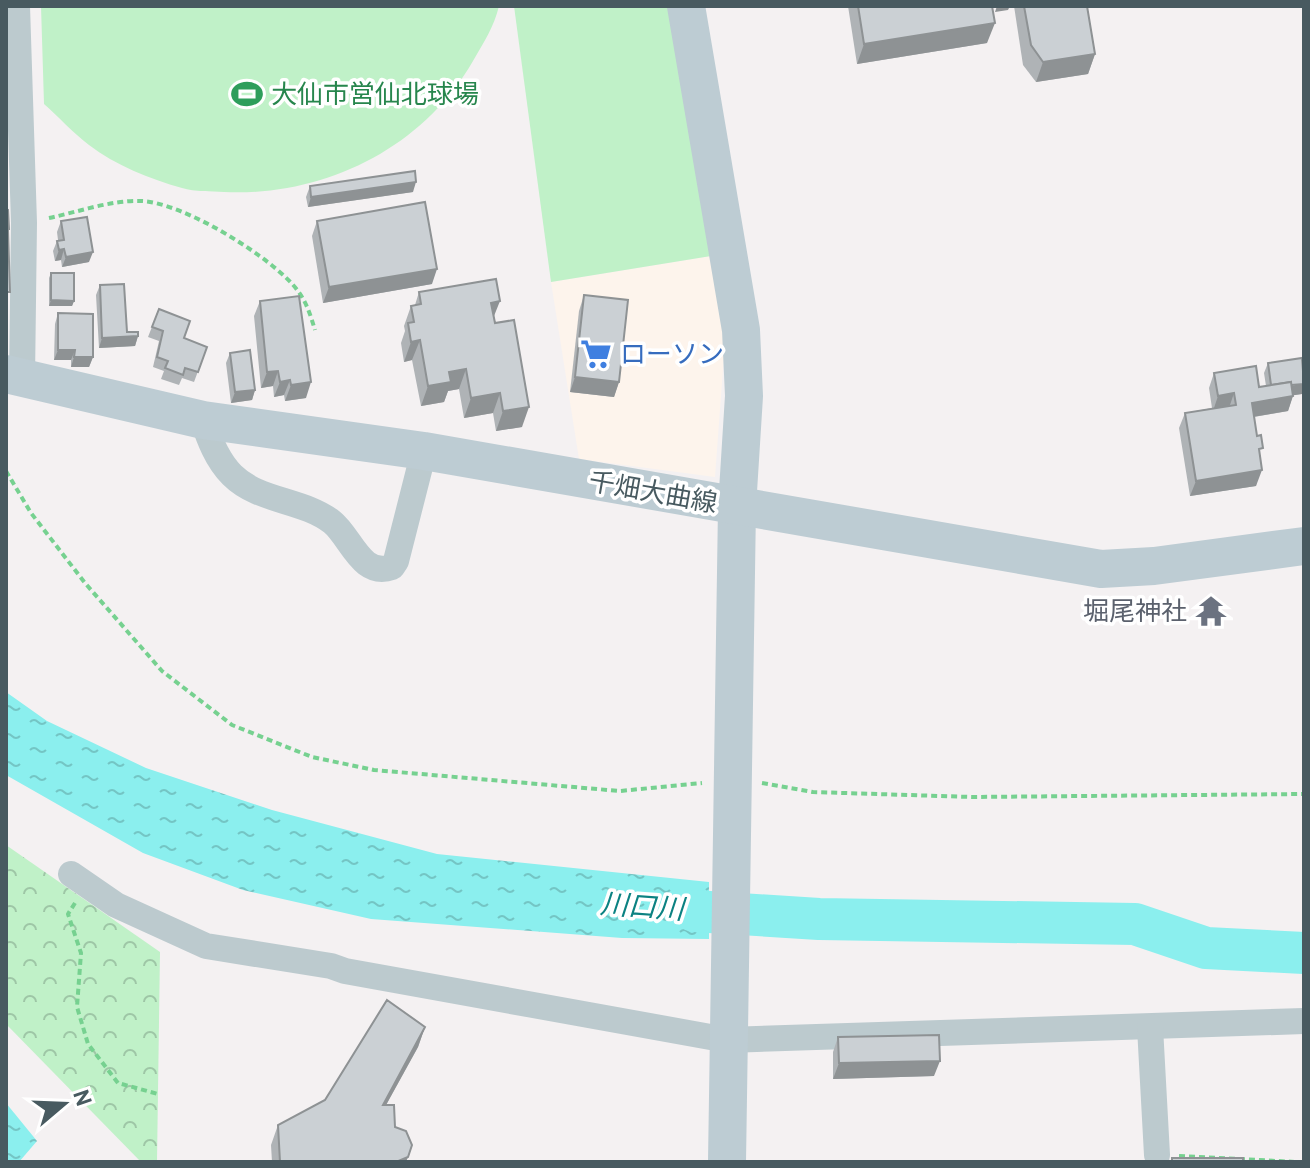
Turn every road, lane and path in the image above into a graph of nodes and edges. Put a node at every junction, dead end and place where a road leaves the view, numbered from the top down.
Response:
1 (17, 6) edge
2 (686, 6) edge
3 (24, 223) junction
4 (315, 330) dead end
5 (14, 376) edge
6 (203, 420) junction
7 (424, 451) junction
8 (6, 471) edge
9 (737, 507) junction
10 (1304, 546) edge
11 (732, 788) junction
12 (1304, 794) edge
13 (79, 879) joint
14 (1304, 1021) edge
15 (728, 1026) junction
16 (1150, 1027) junction
17 (158, 1094) dead end
18 (1157, 1155) joint
19 (727, 1162) edge
20 (1297, 1162) edge

1 - 3 street
2 - 9 main road
3 - 4 path
3 - 5 street
5 - 6 main road, 千畑大曲線
6 - 7 main road, 千畑大曲線
6 - 7 street
7 - 9 main road, 千畑大曲線
8 - 11 path
9 - 10 main road, 千畑大曲線
9 - 11 main road
11 - 12 path
11 - 15 main road
13 - 15 street
13 - 17 path
14 - 16 street
15 - 16 street
15 - 19 main road
16 - 18 street
18 - 20 path

